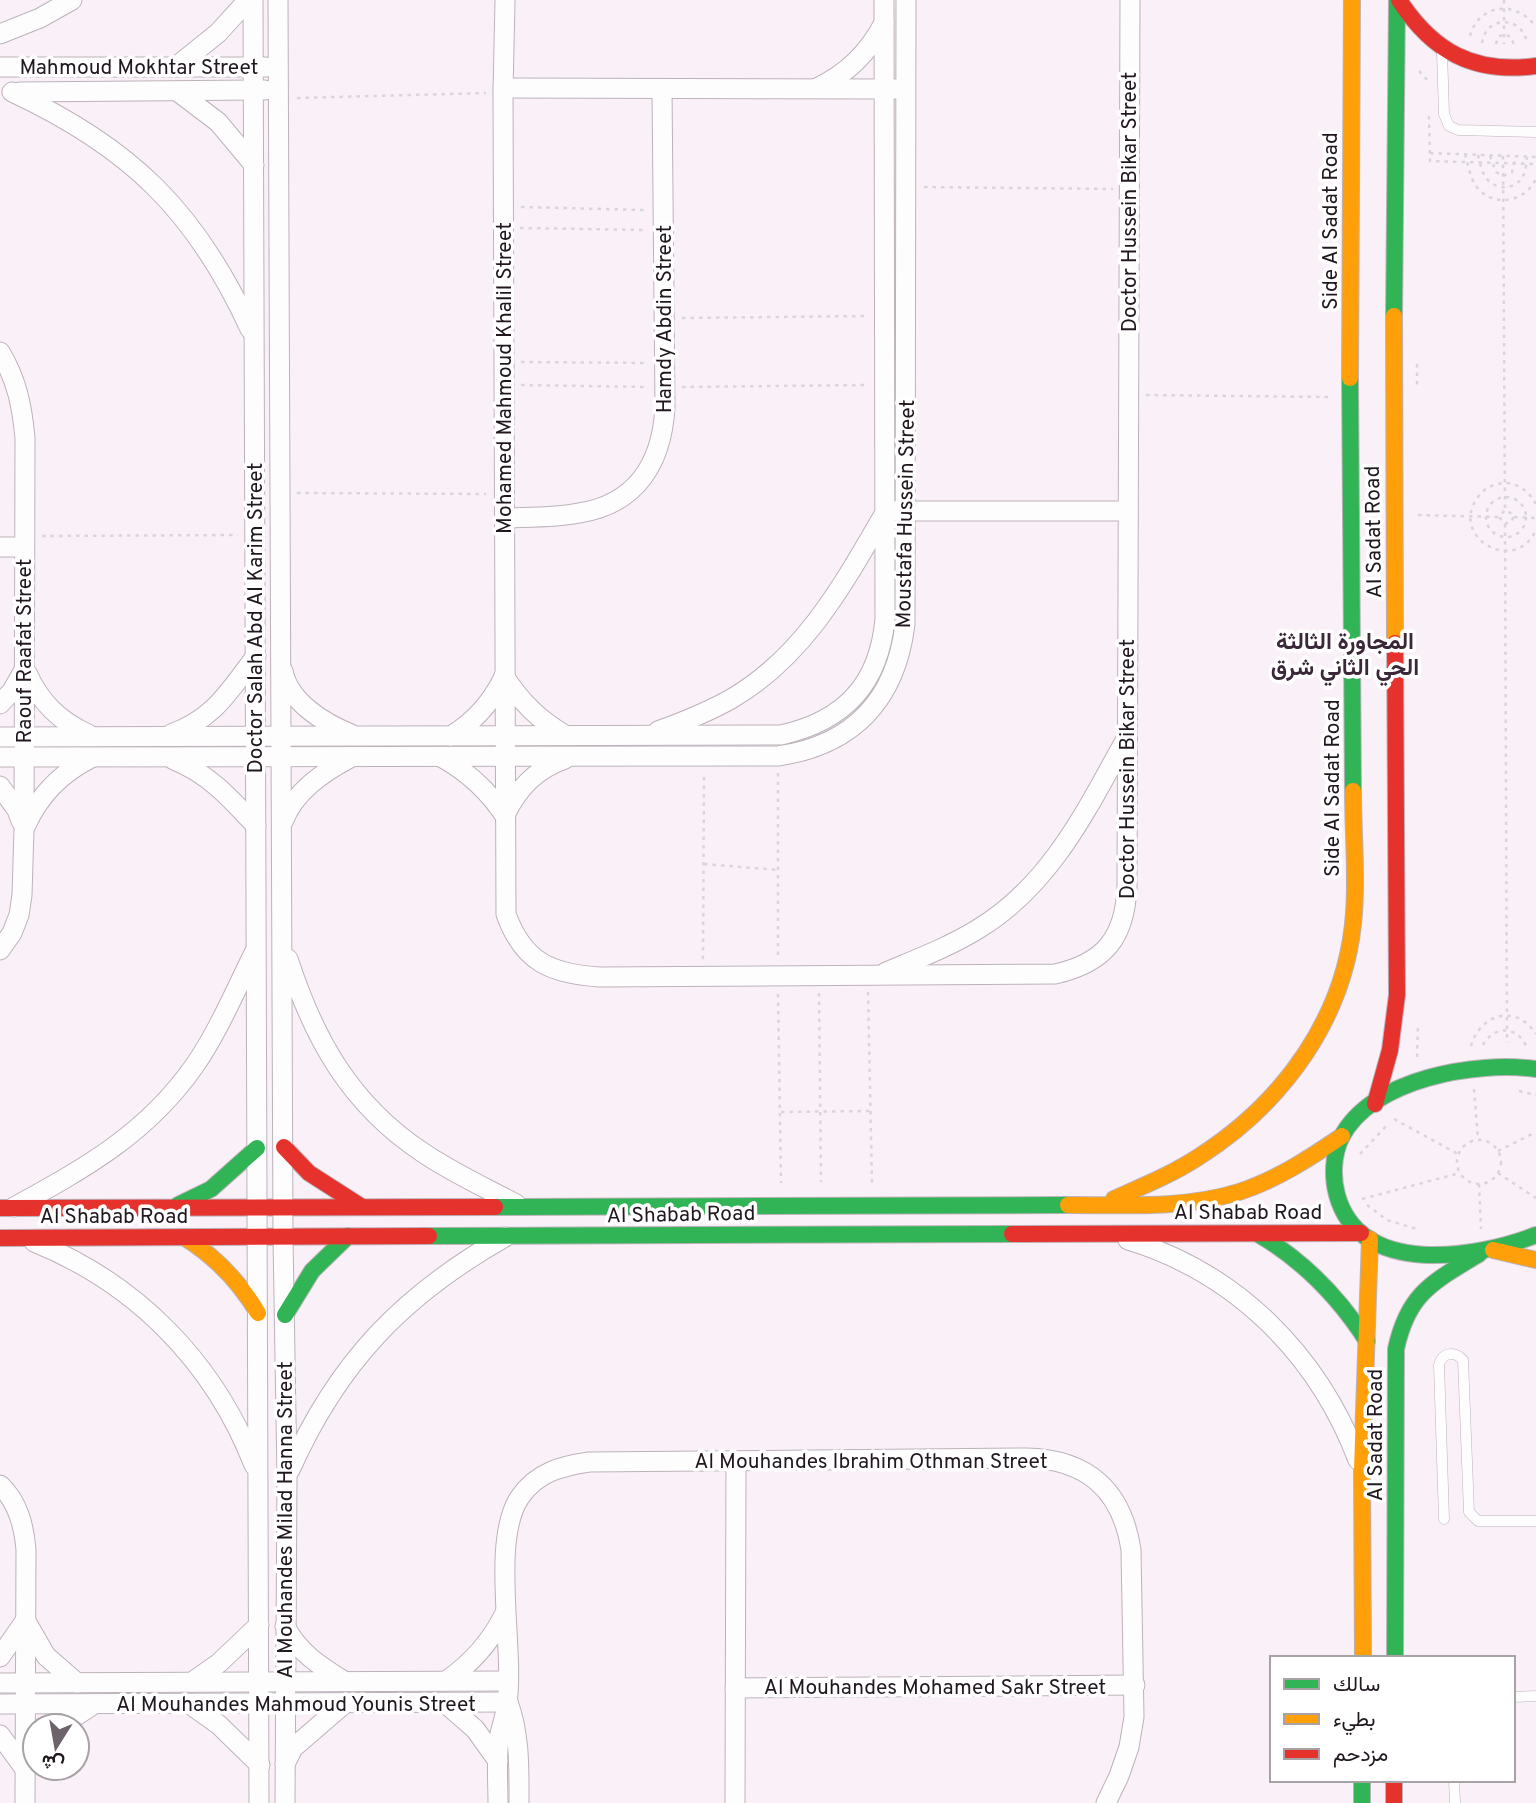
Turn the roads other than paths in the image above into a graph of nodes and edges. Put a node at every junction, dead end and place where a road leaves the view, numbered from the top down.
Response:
1 (72, 0) edge
2 (251, 0) edge
3 (278, 0) edge
4 (505, 0) edge
5 (884, 0) edge
6 (906, 0) edge
7 (1130, 0) edge
8 (1352, 0) edge
9 (1398, 0) edge
10 (884, 22) junction
11 (0, 34) edge
12 (1442, 48) junction
13 (177, 66) junction
14 (1536, 66) edge
15 (0, 67) edge
16 (254, 67) junction
17 (278, 67) junction
18 (662, 89) junction
19 (815, 89) junction
20 (885, 89) junction
21 (176, 90) junction
22 (254, 90) junction
23 (503, 90) junction
24 (906, 90) junction
25 (6, 92) edge
26 (278, 94) junction
27 (1536, 132) edge
28 (254, 164) junction
29 (253, 335) junction
30 (0, 352) edge
31 (1393, 368) junction
32 (1350, 405) junction
33 (886, 511) junction
34 (907, 511) junction
35 (1128, 511) junction
36 (504, 518) junction
37 (24, 541) junction
38 (0, 547) edge
39 (256, 656) junction
40 (281, 656) junction
41 (24, 669) junction
42 (504, 676) junction
43 (0, 704) edge
44 (565, 735) junction
45 (94, 736) junction
46 (166, 736) junction
47 (355, 736) junction
48 (451, 736) junction
49 (505, 736) junction
50 (647, 736) junction
51 (1128, 736) junction
52 (0, 737) edge
53 (24, 737) junction
54 (256, 737) junction
55 (281, 737) junction
56 (505, 756) junction
57 (0, 757) edge
58 (24, 757) junction
59 (94, 757) junction
60 (166, 757) junction
61 (256, 757) junction
62 (281, 757) junction
63 (354, 757) junction
64 (440, 757) junction
65 (572, 757) junction
66 (0, 786) edge
67 (505, 816) junction
68 (256, 826) junction
69 (281, 827) junction
70 (24, 829) junction
71 (1365, 918) junction
72 (1398, 933) junction
73 (282, 942) junction
74 (257, 947) junction
75 (0, 950) edge
76 (873, 975) junction
77 (1536, 1069) edge
78 (1375, 1104) junction
79 (1342, 1136) junction
80 (284, 1146) junction
81 (257, 1149) junction
82 (1101, 1205) junction
83 (362, 1207) junction
84 (5, 1208) edge
85 (168, 1208) junction
86 (523, 1208) junction
87 (257, 1209) junction
88 (283, 1209) junction
89 (1104, 1232) junction
90 (1255, 1233) junction
91 (1536, 1235) edge
92 (348, 1236) junction
93 (1366, 1236) junction
94 (184, 1237) junction
95 (257, 1237) junction
96 (283, 1237) junction
97 (506, 1237) junction
98 (0, 1238) edge
99 (23, 1238) junction
100 (1488, 1251) junction
101 (1536, 1260) edge
102 (258, 1314) junction
103 (285, 1315) junction
104 (1367, 1341) junction
105 (736, 1461) junction
106 (1362, 1470) junction
107 (259, 1477) junction
108 (287, 1477) junction
109 (0, 1485) edge
110 (1444, 1519) dead end
111 (1536, 1521) edge
112 (507, 1609) junction
113 (25, 1620) junction
114 (260, 1625) junction
115 (285, 1625) junction
116 (1363, 1656) edge
117 (1395, 1656) edge
118 (0, 1657) edge
119 (446, 1681) junction
120 (507, 1681) junction
121 (192, 1682) junction
122 (260, 1682) junction
123 (285, 1682) junction
124 (345, 1682) junction
125 (0, 1683) edge
126 (24, 1683) junction
127 (77, 1683) junction
128 (1135, 1685) junction
129 (735, 1688) junction
130 (1536, 1696) edge
131 (1515, 1697) edge
132 (508, 1702) junction
133 (445, 1703) junction
134 (0, 1704) edge
135 (24, 1704) junction
136 (260, 1704) junction
137 (285, 1704) junction
138 (344, 1704) junction
139 (191, 1705) junction
140 (91, 1706) junction
141 (25, 1712) edge
142 (82, 1712) edge
143 (0, 1735) edge
144 (21, 1753) edge
145 (498, 1761) junction
146 (260, 1765) junction
147 (285, 1765) junction
148 (28, 1782) edge
149 (1362, 1782) edge
150 (1394, 1782) edge
151 (1454, 1782) edge
152 (25, 1803) edge
153 (259, 1803) edge
154 (285, 1803) edge
155 (498, 1803) edge
156 (519, 1803) edge
157 (735, 1803) edge
158 (1105, 1803) edge
159 (1362, 1803) edge
160 (1394, 1803) edge
161 (1455, 1803) edge

1 - 11 street
2 - 13 street
2 - 16 street, Doctor Salah Abd Al Karim Street
3 - 17 street, Doctor Salah Abd Al Karim Street
4 - 23 street, Mohamed Mahmoud Khalil Street
5 - 10 street, Moustafa Hussein Street
6 - 24 street, Moustafa Hussein Street
7 - 35 street, Doctor Hussein Bikar Street
8 - 32 main road, Side Al Sadat Road
9 - 12 main road
9 - 31 main road, Al Sadat Road
10 - 19 street
10 - 20 street, Moustafa Hussein Street
12 - 14 main road
12 - 27 lane
13 - 15 street, Mahmoud Mokhtar Street
13 - 16 street, Mahmoud Mokhtar Street
16 - 17 street, Mahmoud Mokhtar Street
16 - 22 street, Doctor Salah Abd Al Karim Street
17 - 26 street, Doctor Salah Abd Al Karim Street
18 - 19 street
18 - 23 street
18 - 36 street, Hamdy Abdin Street
19 - 20 street
20 - 24 street
20 - 33 street, Moustafa Hussein Street
21 - 22 street, Mahmoud Mokhtar Street
21 - 25 street, Mahmoud Mokhtar Street
21 - 28 street
22 - 26 street, Mahmoud Mokhtar Street
22 - 28 street, Doctor Salah Abd Al Karim Street
23 - 36 street, Mohamed Mahmoud Khalil Street
24 - 34 street, Moustafa Hussein Street
25 - 29 street
26 - 40 street, Doctor Salah Abd Al Karim Street
28 - 29 street, Doctor Salah Abd Al Karim Street
29 - 39 street, Doctor Salah Abd Al Karim Street
30 - 37 street, Raouf Raafat Street
31 - 32 main road
31 - 72 main road, Al Sadat Road
32 - 71 main road, Side Al Sadat Road
33 - 34 street
33 - 50 street
33 - 50 street, Moustafa Hussein Street
34 - 35 street
34 - 65 street, Moustafa Hussein Street
35 - 51 street, Doctor Hussein Bikar Street
36 - 42 street, Mohamed Mahmoud Khalil Street
37 - 38 street
37 - 41 street, Raouf Raafat Street
39 - 46 street
39 - 54 street, Doctor Salah Abd Al Karim Street
40 - 47 street
40 - 55 street, Doctor Salah Abd Al Karim Street
41 - 43 street
41 - 45 street
41 - 53 street, Raouf Raafat Street
42 - 44 street
42 - 48 street
42 - 49 street, Mohamed Mahmoud Khalil Street
44 - 49 street, Moustafa Hussein Street
44 - 50 street, Moustafa Hussein Street
45 - 46 street
45 - 53 street
46 - 54 street, Moustafa Hussein Street
47 - 48 street, Moustafa Hussein Street
47 - 55 street, Moustafa Hussein Street
48 - 49 street, Moustafa Hussein Street
49 - 56 street, Mohamed Mahmoud Khalil Street
51 - 76 street
51 - 76 street, Doctor Hussein Bikar Street
52 - 53 street
53 - 58 street, Raouf Raafat Street
54 - 55 street, Moustafa Hussein Street
54 - 61 street, Doctor Salah Abd Al Karim Street
55 - 62 street, Doctor Salah Abd Al Karim Street
56 - 64 street, Moustafa Hussein Street
56 - 65 street, Moustafa Hussein Street
56 - 67 street, Doctor Hussein Bikar Street
57 - 58 street, Moustafa Hussein Street
58 - 59 street, Moustafa Hussein Street
58 - 70 street, Raouf Raafat Street
59 - 60 street, Moustafa Hussein Street
59 - 70 street
60 - 61 street, Moustafa Hussein Street
60 - 68 street
61 - 62 street, Moustafa Hussein Street
61 - 68 street, Doctor Salah Abd Al Karim Street
62 - 63 street, Moustafa Hussein Street
62 - 69 street, Doctor Salah Abd Al Karim Street
63 - 64 street, Moustafa Hussein Street
63 - 69 street
64 - 67 street
65 - 67 street
66 - 70 street
67 - 76 street, Doctor Hussein Bikar Street
68 - 74 street, Doctor Salah Abd Al Karim Street
69 - 73 street, Doctor Salah Abd Al Karim Street
70 - 75 street, Raouf Raafat Street
71 - 72 main road
71 - 82 main road, Side Al Sadat Road
72 - 78 main road, Al Sadat Road
73 - 80 street, Doctor Salah Abd Al Karim Street
73 - 86 street
74 - 81 street, Doctor Salah Abd Al Karim Street
74 - 84 street
77 - 78 main road, Al Shabab Road
78 - 79 main road, Al Shabab Road
79 - 82 main road, Al Shabab Road
79 - 93 main road
80 - 83 main road
80 - 88 street, Doctor Salah Abd Al Karim Street
81 - 85 main road
81 - 87 street, Doctor Salah Abd Al Karim Street
82 - 86 main road, Al Shabab Road
83 - 86 main road, Al Shabab Road
83 - 88 main road, Al Shabab Road
84 - 85 main road, Al Shabab Road
85 - 87 main road, Al Shabab Road
87 - 88 main road, Al Shabab Road
87 - 95 street, Doctor Salah Abd Al Karim Street
88 - 96 street, Doctor Salah Abd Al Karim Street
89 - 90 main road, Al Shabab Road
89 - 97 main road, Al Shabab Road
89 - 106 street
90 - 93 main road, Al Shabab Road
90 - 104 main road
91 - 100 main road
92 - 96 main road, Al Shabab Road
92 - 97 main road, Al Shabab Road
92 - 103 main road
93 - 100 main road
93 - 104 main road, Al Sadat Road
94 - 95 main road, Al Shabab Road
94 - 99 main road, Al Shabab Road
94 - 102 main road
95 - 96 main road, Al Shabab Road
95 - 102 street, Al Mouhandes Milad Hanna Street
96 - 103 street, Al Mouhandes Milad Hanna Street
97 - 108 street
98 - 99 main road, Al Shabab Road
99 - 107 street
100 - 101 main road
100 - 117 main road, Al Sadat Road
102 - 107 street, Al Mouhandes Milad Hanna Street
103 - 108 street, Al Mouhandes Milad Hanna Street
104 - 106 main road, Al Sadat Road
105 - 112 street, Al Mouhandes Ibrahim Othman Street
105 - 128 street, Al Mouhandes Ibrahim Othman Street
105 - 129 street
106 - 116 main road, Al Sadat Road
107 - 114 street, Al Mouhandes Milad Hanna Street
108 - 115 street, Al Mouhandes Milad Hanna Street
109 - 113 street
110 - 111 lane
112 - 119 street
112 - 120 street, Al Mouhandes Ibrahim Othman Street
113 - 118 street
113 - 126 street
113 - 127 street
114 - 121 street
114 - 122 street, Al Mouhandes Milad Hanna Street
115 - 123 street, Al Mouhandes Milad Hanna Street
115 - 124 street
119 - 120 street, Al Mouhandes Mahmoud Younis Street
119 - 124 street, Al Mouhandes Mahmoud Younis Street
120 - 132 street, Al Mouhandes Ibrahim Othman Street
121 - 122 street, Al Mouhandes Mahmoud Younis Street
121 - 127 street, Al Mouhandes Mahmoud Younis Street
122 - 123 street, Al Mouhandes Mahmoud Younis Street
122 - 136 street, Al Mouhandes Milad Hanna Street
123 - 124 street, Al Mouhandes Mahmoud Younis Street
123 - 137 street, Al Mouhandes Milad Hanna Street
125 - 126 street, Al Mouhandes Mahmoud Younis Street
126 - 127 street, Al Mouhandes Mahmoud Younis Street
126 - 135 street
128 - 129 street, Al Mouhandes Mohamed Sakr Street
128 - 158 street, Al Mouhandes Ibrahim Othman Street
129 - 157 street
130 - 131 lane
132 - 133 street, Al Mouhandes Mahmoud Younis Street
132 - 145 street
132 - 156 street
133 - 138 street, Al Mouhandes Mahmoud Younis Street
133 - 145 street
134 - 135 street, Al Mouhandes Mahmoud Younis Street
135 - 140 street, Al Mouhandes Mahmoud Younis Street
135 - 141 street
136 - 137 street, Al Mouhandes Mahmoud Younis Street
136 - 139 street, Al Mouhandes Mahmoud Younis Street
136 - 146 street, Al Mouhandes Milad Hanna Street
137 - 138 street, Al Mouhandes Mahmoud Younis Street
137 - 147 street, Al Mouhandes Milad Hanna Street
138 - 147 street
139 - 140 street, Al Mouhandes Mahmoud Younis Street
139 - 146 street
140 - 142 street
143 - 144 street
145 - 155 street
146 - 153 street, Al Mouhandes Milad Hanna Street
147 - 154 street, Al Mouhandes Milad Hanna Street
148 - 152 street
149 - 159 main road
150 - 160 main road
151 - 161 lane

